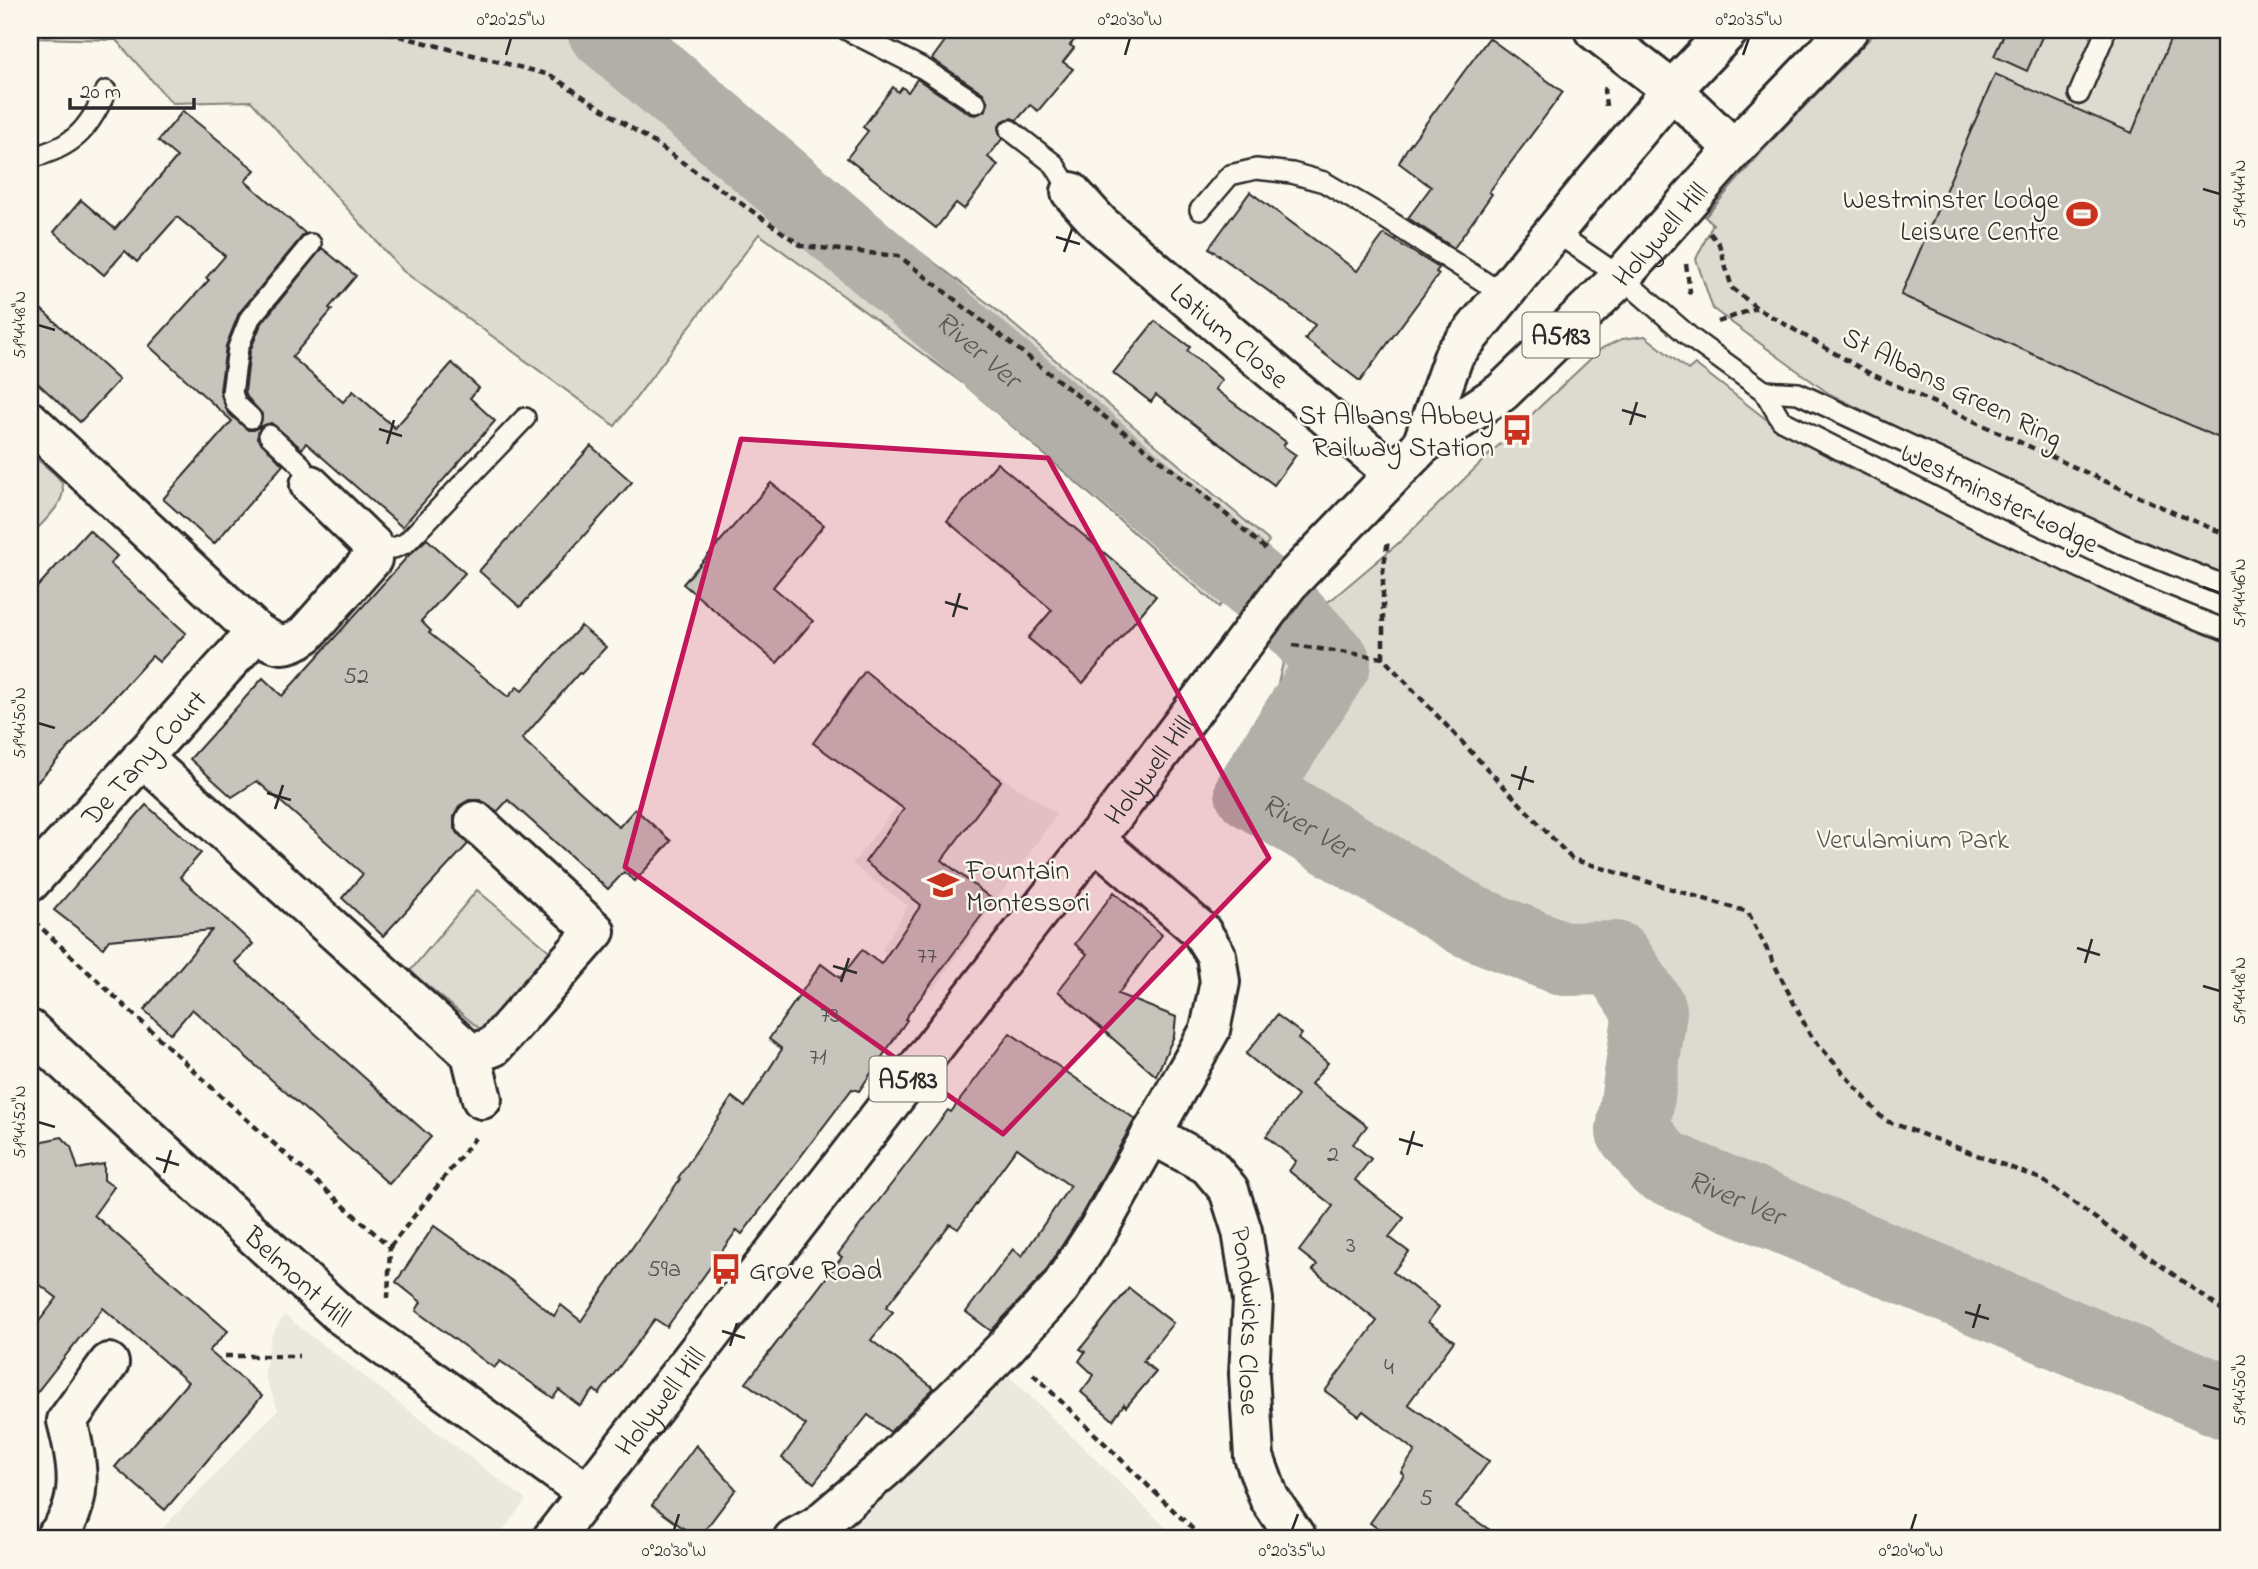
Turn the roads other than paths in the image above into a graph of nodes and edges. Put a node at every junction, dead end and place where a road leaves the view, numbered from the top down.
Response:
1 (847, 30) edge
2 (1594, 30) edge
3 (1729, 30) edge
4 (1848, 30) edge
5 (2104, 30) edge
6 (1672, 90) junction
7 (106, 91) dead end
8 (2079, 94) dead end
9 (976, 103) dead end
10 (1010, 130) dead end
11 (1734, 149) junction
12 (30, 158) edge
13 (1071, 192) joint
14 (1200, 210) dead end
15 (1555, 232) junction
16 (311, 244) dead end
17 (1621, 277) junction
18 (1503, 294) junction
19 (1764, 391) junction
20 (251, 418) dead end
21 (525, 418) dead end
22 (30, 421) edge
23 (270, 435) dead end
24 (1422, 445) junction
25 (1393, 473) junction
26 (310, 485) joint
27 (373, 546) junction
28 (2228, 587) edge
29 (2228, 631) edge
30 (256, 632) junction
31 (142, 757) junction
32 (475, 821) dead end
33 (1094, 839) junction
34 (30, 882) edge
35 (30, 1030) edge
36 (471, 1054) junction
37 (482, 1099) road end
38 (1151, 1134) junction
39 (109, 1363) dead end
40 (589, 1494) junction
41 (560, 1537) edge
42 (54, 1539) edge
43 (793, 1539) edge
44 (1297, 1539) edge

1 - 9 lane
2 - 6 street
3 - 6 street, Holywell Hill / A5183
4 - 11 street, Holywell Hill / A5183
5 - 8 lane
6 - 11 street
6 - 15 street, Holywell Hill / A5183
7 - 12 lane
10 - 13 lane
11 - 17 street, Holywell Hill / A5183
13 - 25 street, Latium Close
14 - 18 lane
15 - 17 lane, Westminster Lodge
15 - 18 street, Holywell Hill / A5183
16 - 20 lane
17 - 19 lane, Westminster Lodge
17 - 24 street, Holywell Hill / A5183
18 - 24 street, Holywell Hill / A5183
19 - 28 lane, Westminster Lodge
19 - 29 lane, Westminster Lodge
21 - 27 lane
22 - 30 street
23 - 26 lane
24 - 25 street, Holywell Hill / A5183
25 - 33 street, Holywell Hill / A5183
26 - 27 street
27 - 30 street
30 - 31 street, De Tany Court
31 - 34 street, De Tany Court
31 - 36 street
32 - 36 street
33 - 38 street
33 - 40 street, Holywell Hill / A5183
35 - 40 street, Belmont Hill
36 - 37 street
38 - 43 street
38 - 44 street, Pondwicks Close
39 - 42 street
40 - 41 street, Holywell Hill / A5183

